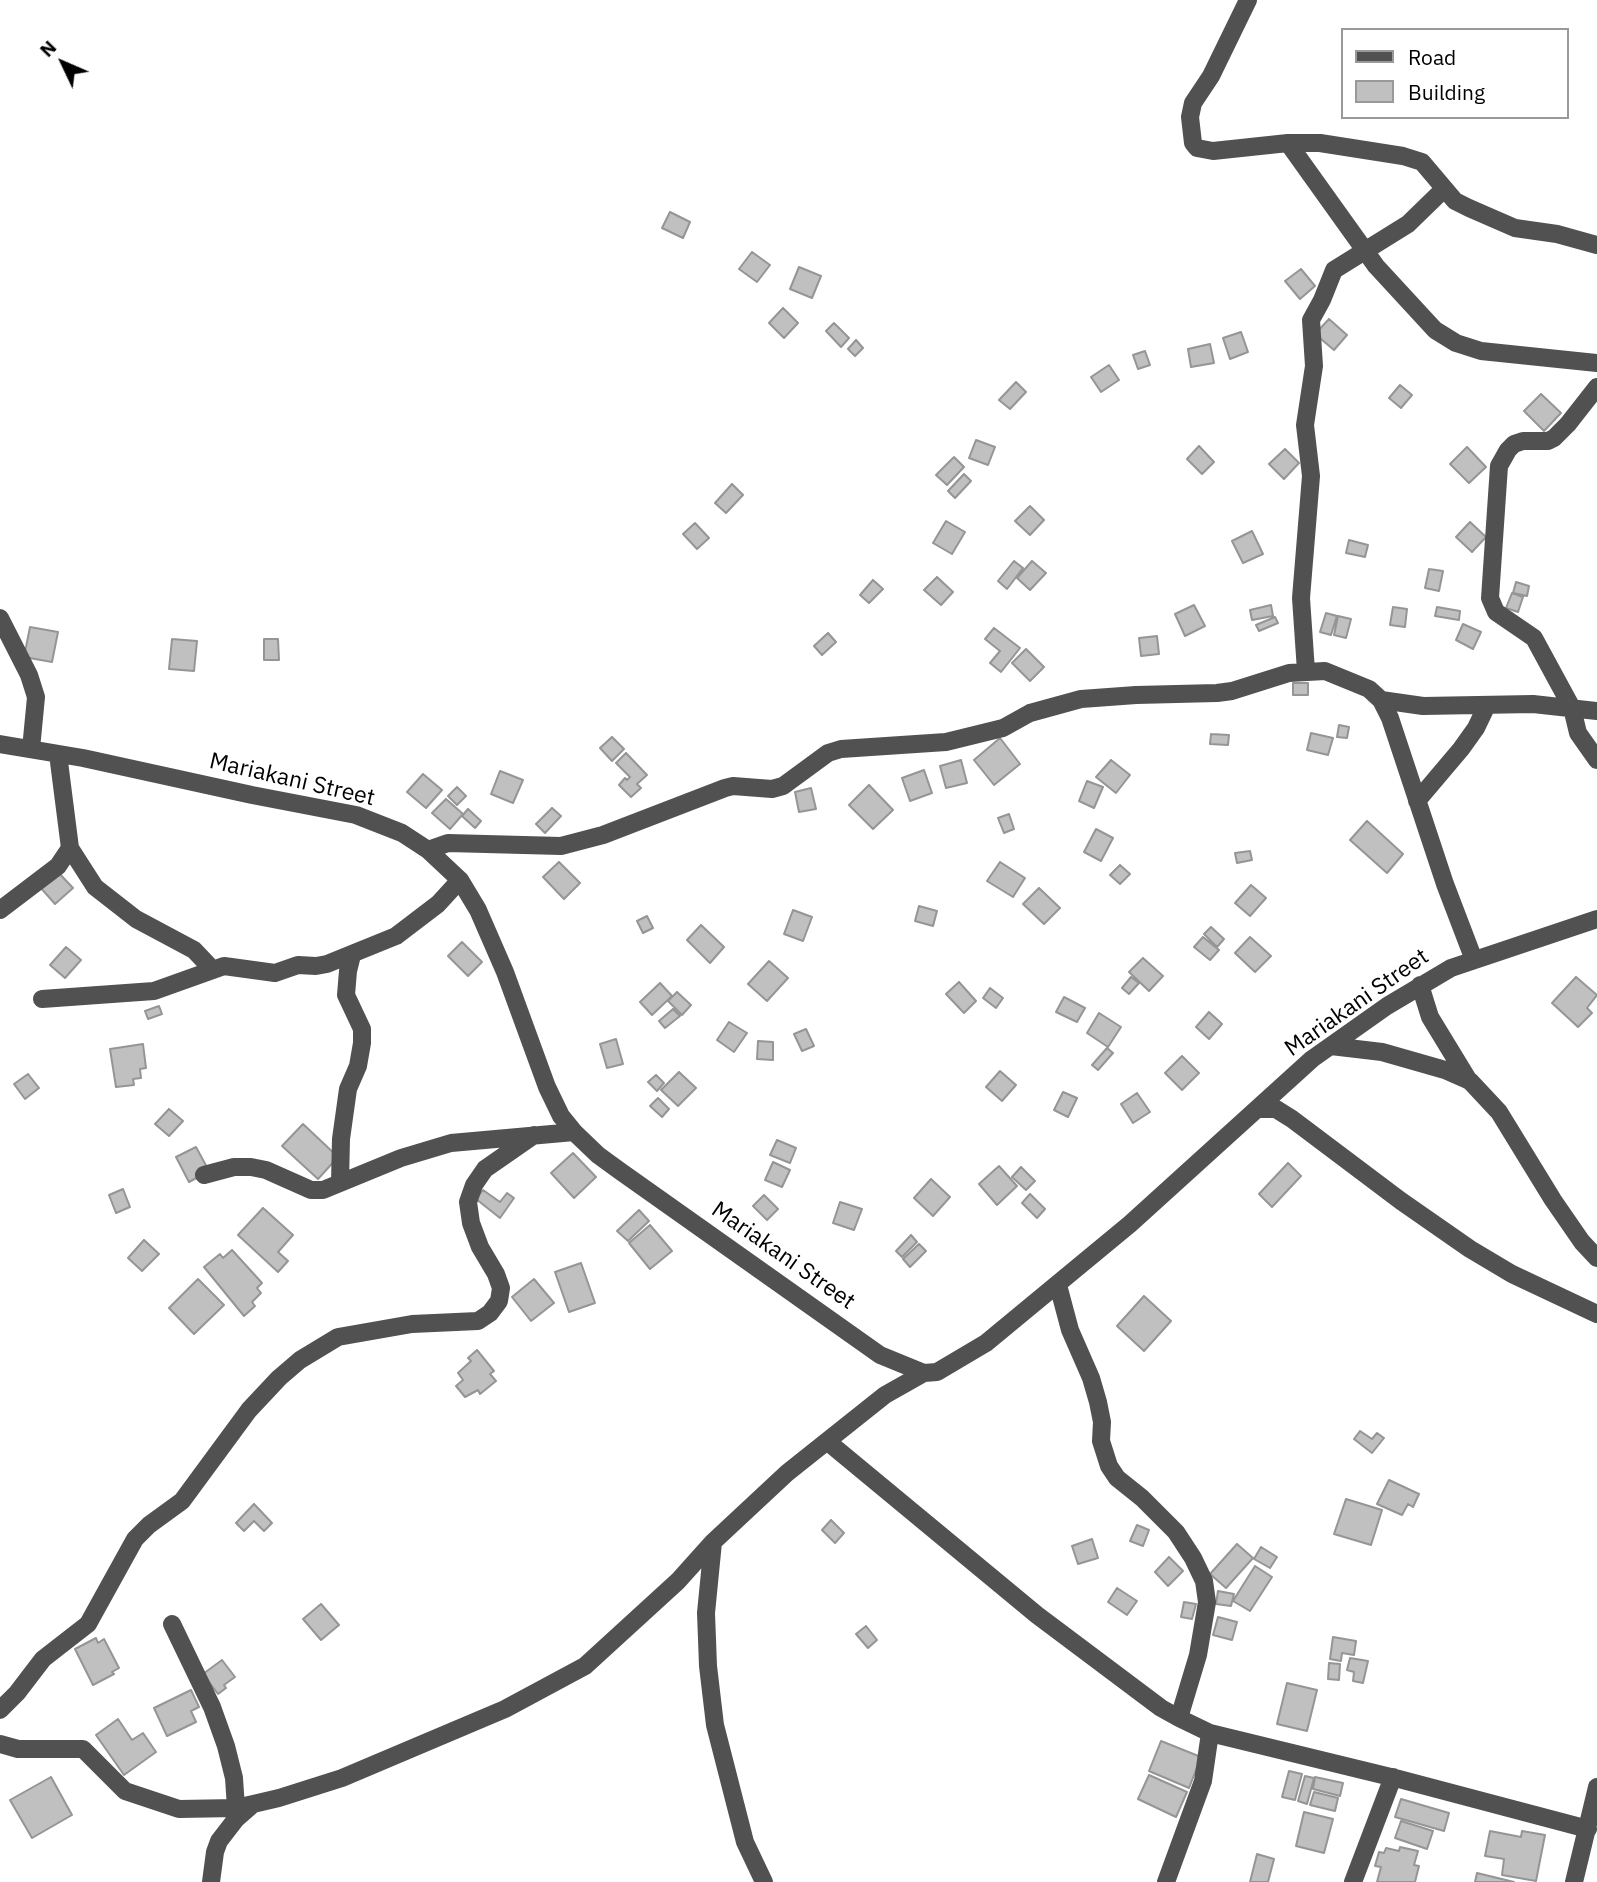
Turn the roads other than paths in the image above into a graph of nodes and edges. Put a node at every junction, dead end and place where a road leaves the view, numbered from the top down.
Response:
1 (1248, 0) edge
2 (1288, 143) junction
3 (1444, 189) junction
4 (1597, 245) edge
5 (1364, 250) junction
6 (1597, 363) edge
7 (1597, 387) edge
8 (0, 618) edge
9 (1306, 671) junction
10 (1381, 700) junction
11 (1487, 705) junction
12 (1572, 708) junction
13 (1597, 711) edge
14 (0, 744) edge
15 (32, 749) junction
16 (58, 754) junction
17 (1597, 760) edge
18 (1417, 801) junction
19 (70, 848) junction
20 (428, 850) junction
21 (460, 880) junction
22 (0, 910) edge
23 (1597, 919) edge
24 (352, 955) junction
25 (1474, 960) junction
26 (212, 969) junction
27 (1420, 985) junction
28 (42, 999) dead end
29 (1331, 1046) junction
30 (1470, 1081) junction
31 (1258, 1109) junction
32 (574, 1132) junction
33 (534, 1135) junction
34 (204, 1175) dead end
35 (340, 1182) junction
36 (1597, 1258) edge
37 (1058, 1285) junction
38 (1597, 1314) edge
39 (923, 1373) junction
40 (828, 1442) junction
41 (713, 1542) junction
42 (172, 1624) dead end
43 (2, 1704) edge
44 (1179, 1718) junction
45 (1210, 1733) junction
46 (0, 1744) edge
47 (1393, 1777) junction
48 (1597, 1787) edge
49 (244, 1806) junction
50 (1588, 1829) junction
51 (211, 1882) edge
52 (764, 1882) edge
53 (1166, 1882) edge
54 (1353, 1882) edge
55 (1574, 1882) edge

1 - 2 street
2 - 3 street
2 - 5 street
3 - 4 street
3 - 5 street
5 - 6 street
5 - 9 street
7 - 12 street
8 - 15 street
9 - 10 street
9 - 20 street
10 - 11 street
10 - 18 street
11 - 12 street
11 - 18 street
12 - 13 street
12 - 17 street
14 - 15 street, Mariakani Street
15 - 16 street, Mariakani Street
16 - 19 street
16 - 20 street, Mariakani Street
18 - 25 street
19 - 22 street
19 - 26 street
20 - 21 street, Mariakani Street
21 - 24 street
21 - 32 street, Mariakani Street
23 - 25 street, Mariakani Street
24 - 26 street
24 - 35 street
25 - 27 street, Mariakani Street
26 - 28 street
27 - 29 street, Mariakani Street
27 - 30 street
29 - 30 street
29 - 31 street, Mariakani Street
30 - 36 street
31 - 37 street, Mariakani Street
31 - 38 street
32 - 33 street
32 - 39 street, Mariakani Street
33 - 35 street
33 - 43 street
34 - 35 street
37 - 39 street, Mariakani Street
37 - 44 street
39 - 40 street
40 - 41 street
40 - 44 street
41 - 49 street
41 - 52 street
42 - 49 street
44 - 45 street
45 - 47 street
45 - 53 street
46 - 49 street
47 - 50 street
47 - 54 street
48 - 50 street
49 - 51 street
50 - 55 street

